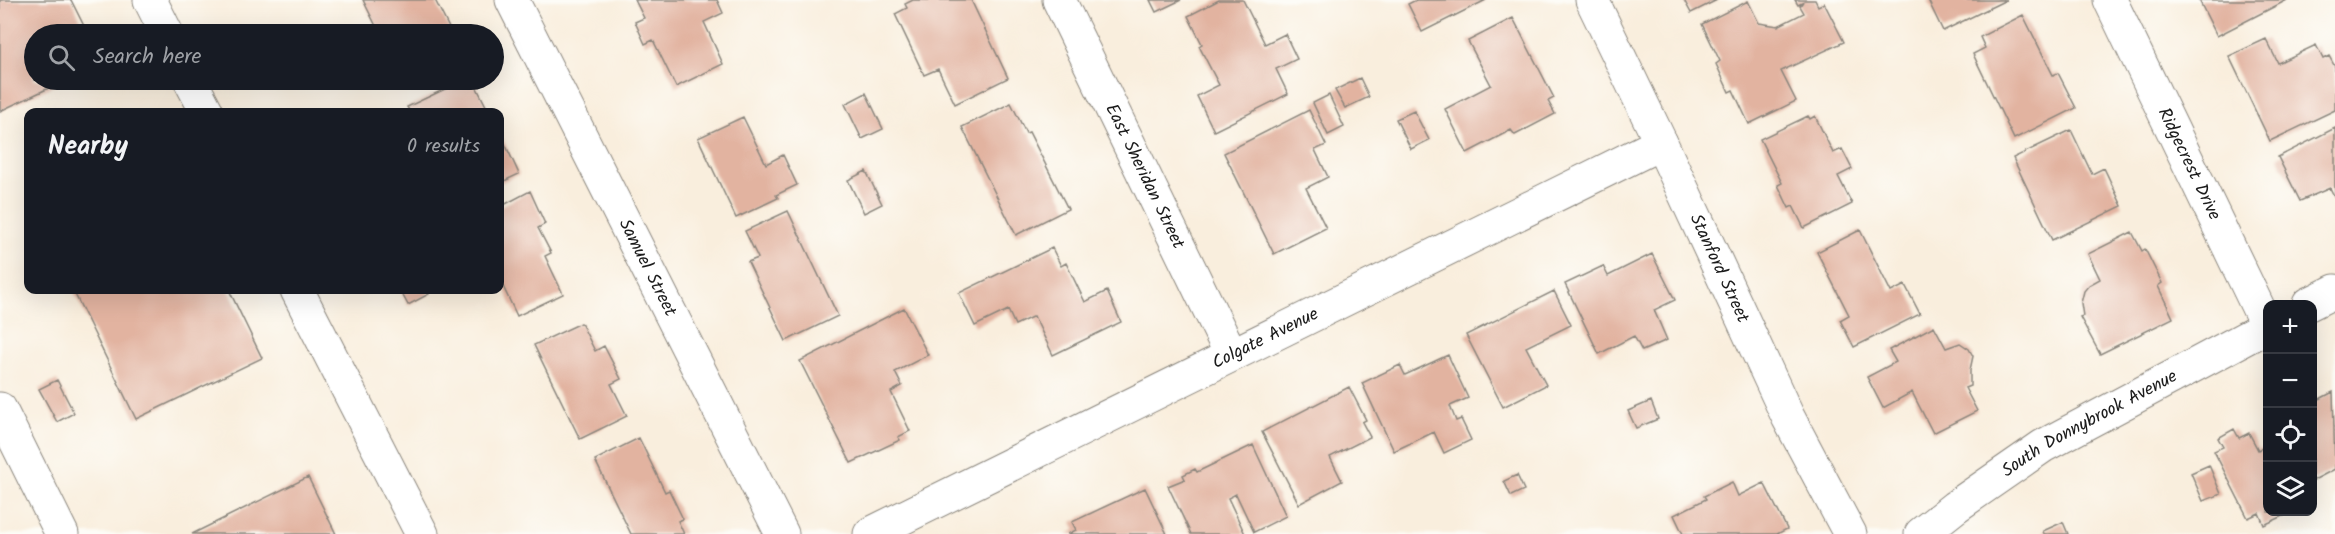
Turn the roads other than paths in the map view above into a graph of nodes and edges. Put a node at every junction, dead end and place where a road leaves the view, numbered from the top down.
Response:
1 (150, 0) edge
2 (512, 0) edge
3 (1059, 0) edge
4 (1592, 0) edge
5 (2110, 0) edge
6 (162, 24) edge
7 (195, 90) edge
8 (205, 108) edge
9 (1661, 143) junction
10 (2335, 291) edge
11 (299, 294) edge
12 (2317, 300) edge
13 (2263, 318) edge
14 (2263, 328) edge
15 (1231, 354) junction
16 (0, 410) edge
17 (62, 534) edge
18 (422, 534) edge
19 (782, 534) edge
20 (870, 534) edge
21 (1850, 534) edge
22 (1921, 534) edge

1 - 6 street
2 - 19 street, Samuel Street
3 - 15 street, East Sheridan Street
4 - 9 street, Stanford Street
5 - 13 street, Ridgecrest Drive
7 - 8 street
9 - 15 street, Colgate Avenue
9 - 21 street, Stanford Street
10 - 12 street
11 - 18 street
14 - 22 street, South Donnybrook Avenue
15 - 20 street, Colgate Avenue
16 - 17 street

